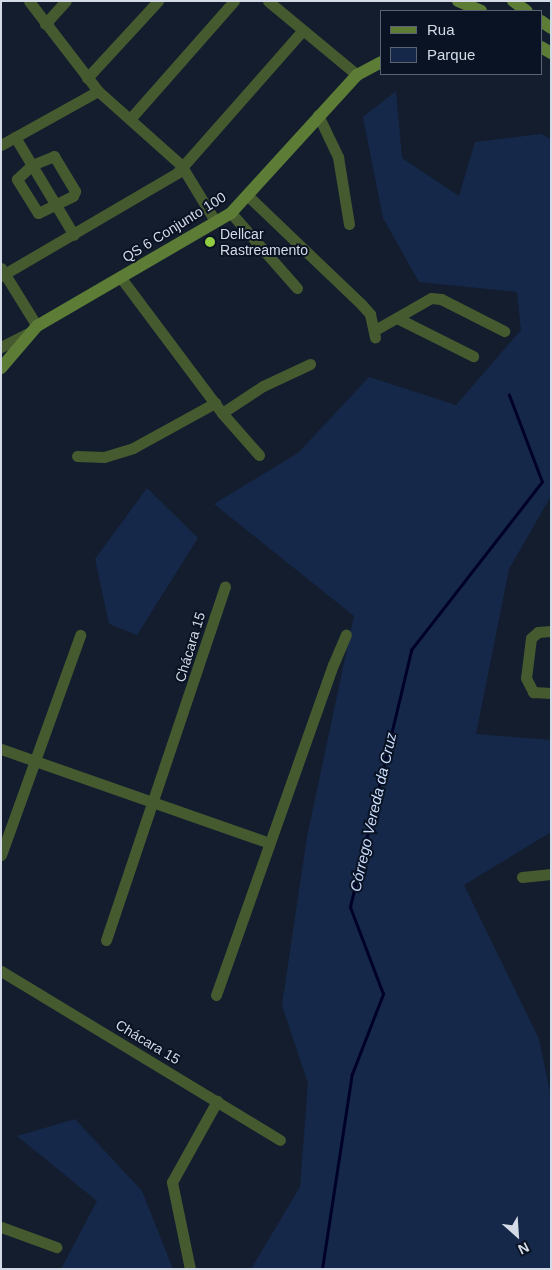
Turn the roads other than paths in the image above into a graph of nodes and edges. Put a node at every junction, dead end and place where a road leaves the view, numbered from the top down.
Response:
1 (28, 1) edge
2 (66, 1) edge
3 (158, 1) edge
4 (234, 1) edge
5 (268, 1) edge
6 (458, 1) edge
7 (513, 1) edge
8 (474, 10) edge
9 (526, 10) edge
10 (45, 24) junction
11 (302, 31) junction
12 (380, 63) edge
13 (357, 75) junction
14 (87, 78) junction
15 (98, 91) junction
16 (318, 115) junction
17 (130, 119) junction
18 (15, 137) junction
19 (1, 145) edge
20 (32, 165) junction
21 (181, 165) junction
22 (247, 195) junction
23 (57, 204) junction
24 (230, 213) junction
25 (215, 221) junction
26 (349, 224) dead end
27 (74, 235) junction
28 (2, 273) edge
29 (121, 278) junction
30 (297, 288) dead end
31 (399, 319) junction
32 (32, 330) junction
33 (504, 330) dead end
34 (1, 347) edge
35 (473, 356) dead end
36 (310, 364) dead end
37 (1, 368) edge
38 (219, 408) junction
39 (259, 455) dead end
40 (77, 456) dead end
41 (224, 587) dead end
42 (551, 631) edge
43 (80, 635) dead end
44 (346, 635) dead end
45 (551, 693) edge
46 (1, 749) edge
47 (35, 761) junction
48 (152, 800) junction
49 (269, 843) junction
50 (1, 856) edge
51 (551, 874) edge
52 (522, 877) dead end
53 (106, 940) dead end
54 (1, 971) edge
55 (216, 995) dead end
56 (218, 1101) junction
57 (280, 1140) dead end
58 (1, 1227) edge
59 (56, 1247) dead end
60 (190, 1269) edge

1 - 10 street
2 - 10 street
3 - 14 street
4 - 17 street
5 - 11 street
6 - 8 street
7 - 9 street
10 - 14 street
11 - 13 street
11 - 21 street
12 - 13 street, QS 6 Conjunto 100
13 - 16 street, QS 6 Conjunto 100
14 - 15 street
15 - 17 street
15 - 18 street
16 - 22 street, QS 6 Conjunto 100
16 - 26 street
17 - 21 street
18 - 19 street
18 - 20 street
20 - 23 street
20 - 23 street
20 - 23 street
21 - 25 street
21 - 27 street
22 - 24 street, QS 6 Conjunto 100
22 - 31 street
23 - 27 street
24 - 25 street, QS 6 Conjunto 100
24 - 30 street
25 - 29 street, QS 6 Conjunto 100
27 - 28 street
28 - 32 street
29 - 32 street, QS 6 Conjunto 100
29 - 38 street
31 - 33 street
31 - 35 street
32 - 34 street
32 - 37 street
36 - 38 street
38 - 39 street
38 - 40 street
41 - 48 street, Chácara 15
42 - 45 street
43 - 47 street
44 - 49 street
46 - 47 street
47 - 48 street
47 - 50 street
48 - 49 street
48 - 53 street, Chácara 15
49 - 55 street
51 - 52 street
54 - 56 street, Chácara 15
56 - 57 street, Chácara 15
56 - 60 street
58 - 59 street

